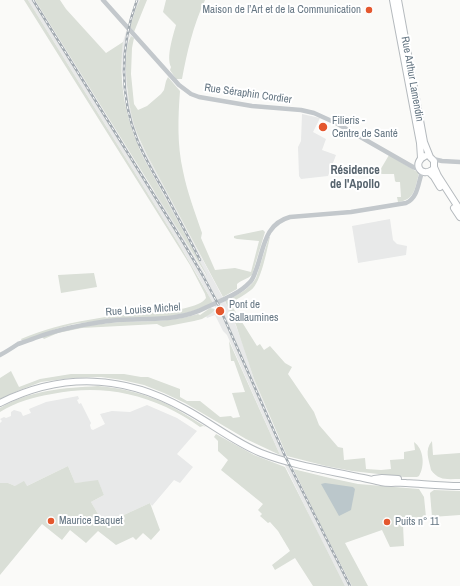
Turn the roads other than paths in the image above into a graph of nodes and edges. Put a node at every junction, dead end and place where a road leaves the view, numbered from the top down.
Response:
1 (103, 0) edge
2 (393, 0) edge
3 (398, 0) edge
4 (420, 159) junction
5 (433, 162) junction
6 (460, 162) edge
7 (407, 163) junction
8 (423, 171) junction
9 (460, 210) edge
10 (460, 217) edge
11 (0, 355) edge
12 (0, 403) edge
13 (372, 480) junction
14 (460, 482) edge
15 (460, 486) edge

1 - 7 street, Rue Séraphin Cordier
2 - 4 main road, Rue Arthur Lamendin
3 - 5 main road, Rue Arthur Lamendin
4 - 5 main road
4 - 7 street
4 - 8 main road
5 - 6 street
5 - 8 main road
5 - 9 main road, Rue Arthur Lamendin
7 - 8 street, Rue Séraphin Cordier
8 - 10 main road
8 - 11 street, Rue Louise Michel
12 - 13 main road
13 - 14 main road
13 - 15 main road

